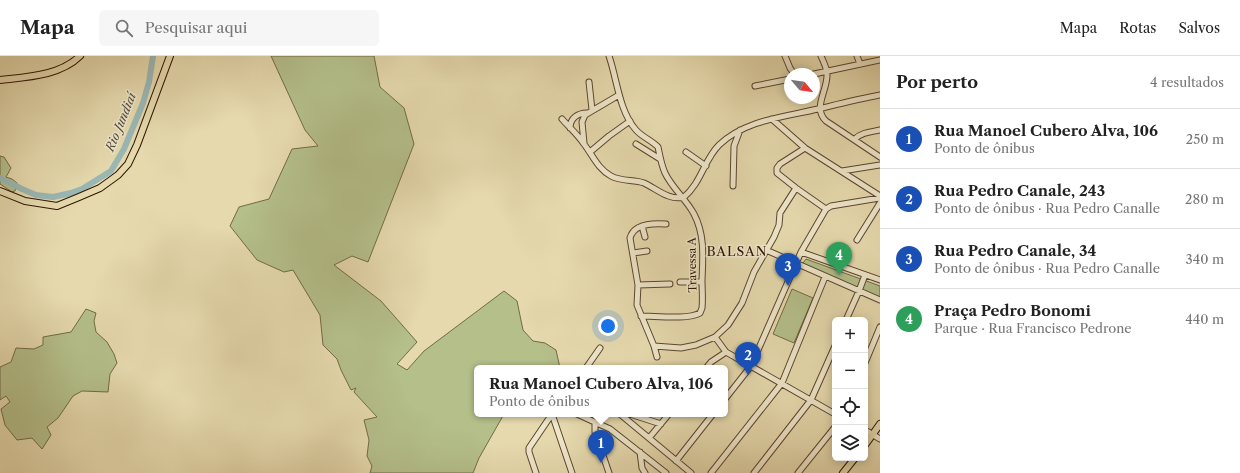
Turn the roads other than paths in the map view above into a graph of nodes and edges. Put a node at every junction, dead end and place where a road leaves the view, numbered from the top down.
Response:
1 (80, 56) edge
2 (170, 56) edge
3 (609, 56) edge
4 (785, 56) edge
5 (821, 56) edge
6 (857, 56) edge
7 (880, 60) edge
8 (860, 64) junction
9 (790, 68) edge
10 (828, 72) junction
11 (820, 73) edge
12 (0, 80) edge
13 (784, 80) edge
14 (589, 82) dead end
15 (755, 86) dead end
16 (619, 95) junction
17 (879, 95) edge
18 (880, 101) edge
19 (819, 109) junction
20 (589, 112) junction
21 (562, 119) dead end
22 (772, 119) junction
23 (630, 122) junction
24 (570, 128) junction
25 (740, 130) junction
26 (880, 130) edge
27 (855, 139) junction
28 (584, 143) junction
29 (636, 144) dead end
30 (806, 148) junction
31 (590, 152) junction
32 (686, 152) dead end
33 (880, 157) edge
34 (660, 159) junction
35 (880, 165) edge
36 (706, 166) junction
37 (842, 171) junction
38 (733, 186) dead end
39 (796, 188) junction
40 (870, 190) junction
41 (0, 191) edge
42 (684, 197) junction
43 (880, 197) edge
44 (873, 199) junction
45 (880, 203) edge
46 (826, 209) junction
47 (666, 224) dead end
48 (642, 226) junction
49 (645, 237) dead end
50 (857, 240) dead end
51 (766, 250) junction
52 (647, 251) dead end
53 (801, 252) junction
54 (633, 253) junction
55 (795, 264) junction
56 (864, 274) junction
57 (826, 277) junction
58 (880, 280) edge
59 (680, 282) dead end
60 (702, 282) junction
61 (670, 284) dead end
62 (638, 285) junction
63 (859, 291) junction
64 (880, 300) edge
65 (641, 316) junction
66 (847, 317) edge
67 (880, 327) edge
68 (715, 337) junction
69 (654, 346) junction
70 (600, 348) dead end
71 (726, 352) junction
72 (832, 353) edge
73 (868, 356) edge
74 (657, 357) dead end
75 (588, 365) edge
76 (708, 365) edge
77 (751, 366) junction
78 (782, 383) junction
79 (728, 395) edge
80 (812, 400) junction
81 (832, 412) edge
82 (550, 417) edge
83 (553, 417) edge
84 (584, 417) edge
85 (623, 417) edge
86 (641, 417) joint
87 (667, 417) edge
88 (712, 417) edge
89 (595, 422) junction
90 (661, 424) junction
91 (880, 424) edge
92 (638, 431) junction
93 (832, 431) edge
94 (868, 432) edge
95 (873, 435) junction
96 (649, 438) junction
97 (880, 439) edge
98 (868, 441) edge
99 (640, 452) junction
100 (676, 461) junction
101 (853, 461) edge
102 (653, 463) junction
103 (645, 472) edge
104 (536, 473) edge
105 (572, 473) edge
106 (609, 473) edge
107 (666, 473) edge
108 (691, 473) edge
109 (711, 473) edge
110 (754, 473) edge
111 (798, 473) edge
112 (843, 473) edge

1 - 12 main road
2 - 41 main road
3 - 16 street
4 - 9 street
5 - 10 street
6 - 8 street
7 - 8 street
8 - 10 street
10 - 11 street
10 - 19 street
13 - 15 street
14 - 20 street
16 - 20 street
16 - 23 street
17 - 18 street
17 - 19 street
19 - 22 street
19 - 27 street
20 - 24 street
20 - 28 street
21 - 24 street
22 - 25 street
22 - 30 street
23 - 31 street
23 - 34 street, Travessa A
24 - 28 street
25 - 36 street
25 - 38 street
26 - 27 street
27 - 33 street
28 - 31 street
29 - 34 street
30 - 37 street
30 - 39 street
31 - 42 street
32 - 36 street
34 - 42 street, Travessa A
35 - 37 street
36 - 42 street
37 - 40 street
39 - 46 street
39 - 51 street
40 - 43 street
40 - 44 street
42 - 60 street, Travessa A
43 - 44 street
44 - 46 street
45 - 50 street
46 - 53 street
47 - 48 street
48 - 49 street
48 - 54 street
51 - 55 street
51 - 68 street
52 - 54 street
53 - 55 street
53 - 56 street
54 - 62 street
55 - 57 street
55 - 77 street
56 - 58 street
56 - 63 street
57 - 63 street
57 - 78 street
59 - 60 street
60 - 65 street, Travessa A
61 - 62 street
62 - 65 street
63 - 64 street
63 - 66 street
65 - 69 street
67 - 73 street
68 - 69 street
68 - 71 street
69 - 74 street
70 - 75 street
71 - 76 street
71 - 77 street
72 - 80 street
77 - 78 street
77 - 79 street
78 - 80 street
78 - 109 street
80 - 81 street
80 - 110 street
82 - 104 street
83 - 105 street
84 - 89 street
85 - 92 street
86 - 90 street
86 - 92 street
87 - 90 street
88 - 100 street
89 - 99 street
89 - 106 street
90 - 96 street
91 - 95 main road
92 - 96 street
93 - 111 street
94 - 95 street
95 - 97 street
95 - 98 main road
96 - 100 street
99 - 102 street
99 - 103 street
100 - 108 street
101 - 112 main road
102 - 103 street
102 - 107 street

